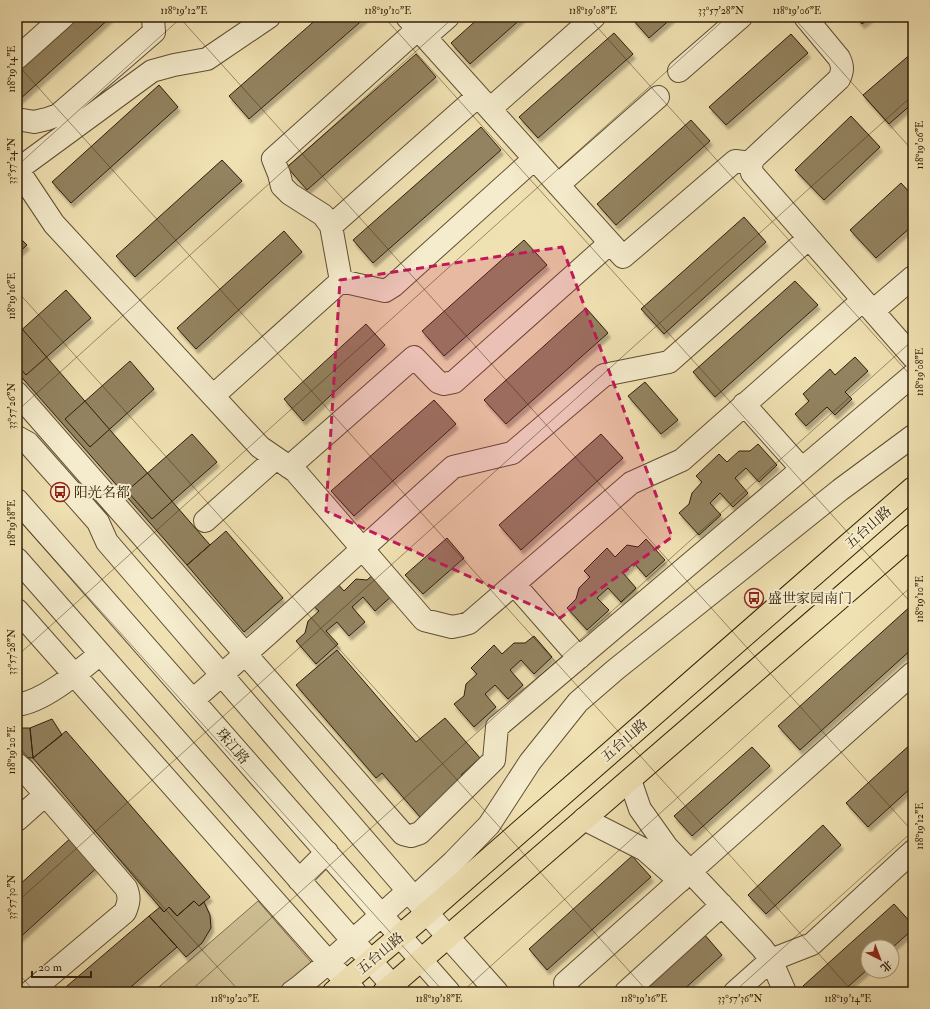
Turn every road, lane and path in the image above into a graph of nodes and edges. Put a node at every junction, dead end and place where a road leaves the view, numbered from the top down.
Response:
1 (62, 17) edge
2 (152, 17) edge
3 (269, 17) edge
4 (448, 17) edge
5 (594, 17) edge
6 (741, 17) edge
7 (805, 17) edge
8 (416, 28) edge
9 (19, 52) edge
10 (679, 71) dead end
11 (658, 97) dead end
12 (484, 102) junction
13 (17, 119) edge
14 (534, 159) junction
15 (751, 163) junction
16 (17, 170) edge
17 (558, 185) junction
18 (331, 226) junction
19 (809, 238) junction
20 (610, 243) junction
21 (913, 277) edge
22 (341, 281) junction
23 (868, 306) junction
24 (913, 357) edge
25 (913, 375) edge
26 (17, 392) edge
27 (213, 396) junction
28 (744, 404) junction
29 (913, 436) edge
30 (17, 437) edge
31 (282, 462) junction
32 (802, 469) junction
33 (913, 488) edge
34 (17, 500) edge
35 (205, 521) dead end
36 (913, 535) edge
37 (362, 549) junction
38 (17, 560) edge
39 (514, 584) junction
40 (17, 610) edge
41 (246, 653) junction
42 (100, 654) junction
43 (579, 658) junction
44 (913, 673) edge
45 (75, 675) junction
46 (221, 675) junction
47 (193, 700) junction
48 (17, 705) edge
49 (17, 764) edge
50 (630, 780) junction
51 (45, 795) junction
52 (584, 819) junction
53 (17, 820) edge
54 (913, 851) edge
55 (327, 852) junction
56 (685, 876) junction
57 (299, 880) junction
58 (416, 901) junction
59 (722, 905) junction
60 (381, 915) junction
61 (400, 936) junction
62 (448, 937) junction
63 (352, 941) junction
64 (421, 960) junction
65 (771, 960) junction
66 (370, 961) junction
67 (329, 962) junction
68 (565, 983) dead end
69 (345, 989) edge
70 (391, 990) edge
71 (30, 992) edge
72 (292, 992) edge
73 (449, 992) edge
74 (497, 992) edge
75 (626, 992) edge
76 (735, 992) edge
77 (785, 992) edge

1 - 9 street
2 - 13 street
3 - 16 street
4 - 8 street
5 - 12 street
6 - 10 street
7 - 15 street
8 - 12 street
8 - 18 street
11 - 17 street
12 - 14 street
12 - 18 street
14 - 17 street
14 - 22 street
15 - 19 street
15 - 20 street
16 - 27 street
17 - 20 street
18 - 22 street
19 - 23 street
19 - 37 street
20 - 31 street
21 - 23 street
22 - 27 street
23 - 24 street
23 - 28 street
25 - 32 street
26 - 41 street
27 - 31 street
28 - 32 street
28 - 39 street
29 - 58 street
30 - 46 street
31 - 35 street
31 - 37 street
32 - 43 street
33 - 58 main road, 五台山路
34 - 47 street, 珠江路
36 - 50 main road
37 - 39 street
37 - 41 street
38 - 42 street
39 - 43 street
40 - 45 street
41 - 43 street
41 - 46 street
42 - 45 street
42 - 57 street
44 - 56 street
45 - 48 street
45 - 67 street
46 - 47 street
46 - 58 street
47 - 55 street, 珠江路
49 - 51 street
50 - 52 main road
50 - 56 street
51 - 53 street
51 - 71 street
52 - 56 street
52 - 62 main road
54 - 65 street
55 - 57 street
55 - 60 street, 珠江路
56 - 59 street
56 - 68 street
57 - 63 street
58 - 60 street
58 - 61 main road, 五台山路
58 - 62 street
59 - 65 street
59 - 75 street
60 - 61 street, 珠江路
60 - 63 street
61 - 64 street, 珠江路
61 - 66 main road, 五台山路
62 - 64 main road
62 - 74 street
63 - 66 street
63 - 67 street
64 - 70 main road
64 - 73 street, 珠江路
65 - 76 street
65 - 77 street
66 - 69 main road, 五台山路
66 - 70 street
67 - 69 street
67 - 72 street

